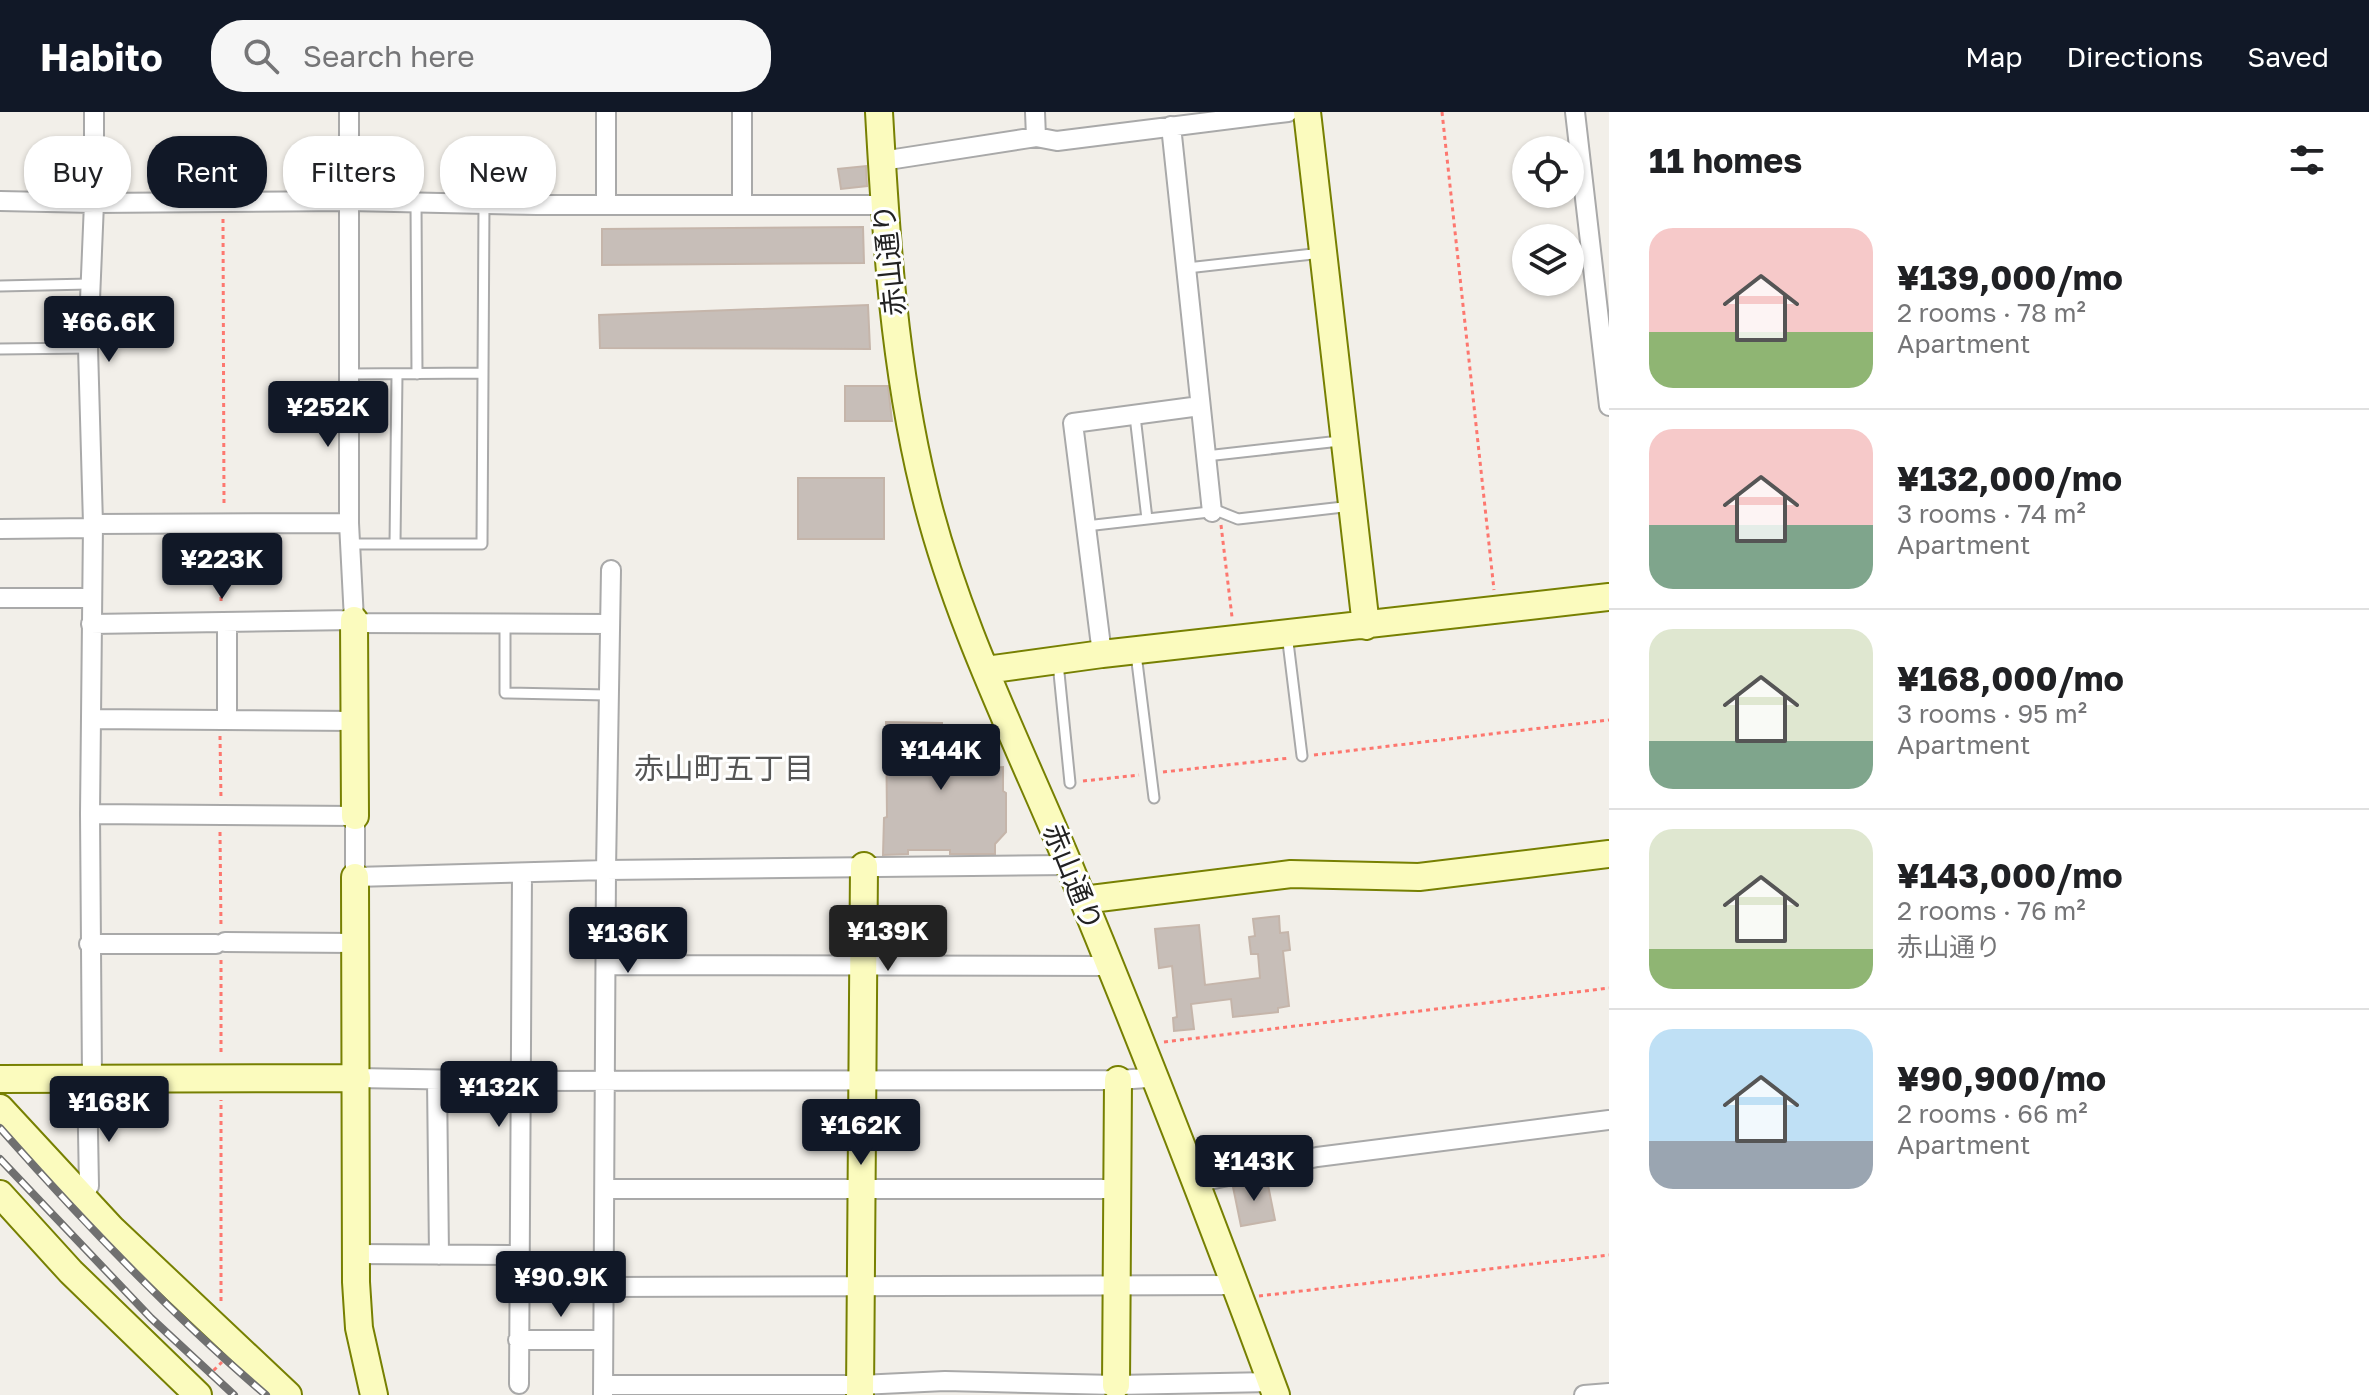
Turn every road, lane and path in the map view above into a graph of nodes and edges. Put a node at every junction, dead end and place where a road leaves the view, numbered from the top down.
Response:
1 (94, 112) edge
2 (349, 112) edge
3 (606, 112) edge
4 (742, 112) edge
5 (879, 112) edge
6 (1035, 112) edge
7 (1288, 112) edge
8 (1307, 112) edge
9 (1442, 112) edge
10 (1575, 112) edge
11 (1171, 126) junction
12 (94, 136) edge
13 (349, 136) edge
14 (1036, 137) junction
15 (882, 161) junction
16 (0, 201) edge
17 (24, 202) edge
18 (556, 204) edge
19 (606, 204) junction
20 (742, 205) junction
21 (883, 205) junction
22 (94, 208) edge
23 (223, 208) edge
24 (349, 208) edge
25 (416, 208) edge
26 (484, 208) edge
27 (1322, 253) junction
28 (1187, 268) junction
29 (89, 284) junction
30 (0, 286) edge
31 (88, 348) junction
32 (0, 349) edge
33 (483, 373) junction
34 (349, 374) junction
35 (397, 374) junction
36 (417, 374) junction
37 (1200, 406) junction
38 (1609, 406) edge
39 (1135, 416) junction
40 (1344, 440) junction
41 (1206, 456) junction
42 (1352, 506) junction
43 (1216, 512) junction
44 (1147, 519) junction
45 (349, 523) junction
46 (222, 525) junction
47 (93, 526) junction
48 (1086, 526) junction
49 (0, 529) edge
50 (350, 544) junction
51 (395, 544) junction
52 (611, 570) dead end
53 (1495, 595) dead end
54 (1609, 597) edge
55 (0, 598) edge
56 (92, 598) junction
57 (224, 622) junction
58 (354, 622) junction
59 (91, 624) junction
60 (505, 624) junction
61 (610, 624) junction
62 (1366, 626) junction
63 (1287, 634) junction
64 (1235, 640) junction
65 (1136, 651) junction
66 (1102, 654) junction
67 (1057, 660) junction
68 (986, 670) junction
69 (608, 695) junction
70 (91, 719) junction
71 (224, 720) junction
72 (1609, 720) edge
73 (356, 721) junction
74 (1302, 756) junction
75 (1151, 773) junction
76 (1070, 783) joint
77 (1154, 798) dead end
78 (90, 814) junction
79 (220, 815) junction
80 (355, 816) junction
81 (1609, 854) edge
82 (1069, 865) junction
83 (864, 866) junction
84 (606, 870) junction
85 (522, 873) junction
86 (355, 877) junction
87 (1083, 900) junction
88 (221, 943) junction
89 (355, 943) junction
90 (89, 944) junction
91 (607, 965) junction
92 (1110, 966) junction
93 (863, 967) junction
94 (1609, 988) edge
95 (1157, 1044) dead end
96 (1155, 1075) junction
97 (357, 1078) junction
98 (0, 1079) edge
99 (90, 1079) junction
100 (437, 1080) junction
101 (606, 1080) junction
102 (862, 1080) junction
103 (1118, 1080) junction
104 (520, 1081) junction
105 (221, 1086) junction
106 (0, 1108) edge
107 (1609, 1120) edge
108 (1195, 1183) junction
109 (863, 1188) junction
110 (605, 1189) junction
111 (1118, 1189) junction
112 (0, 1194) edge
113 (82, 1197) junction
114 (356, 1254) junction
115 (439, 1255) junction
116 (518, 1255) junction
117 (1609, 1255) edge
118 (1115, 1285) junction
119 (604, 1287) junction
120 (861, 1288) junction
121 (1236, 1292) junction
122 (228, 1340) junction
123 (518, 1340) junction
124 (603, 1340) junction
125 (519, 1384) dead end
126 (1273, 1389) edge
127 (603, 1390) edge
128 (860, 1390) edge
129 (1116, 1390) edge
130 (196, 1393) edge
131 (1609, 1393) edge
132 (288, 1395) edge
133 (374, 1395) edge
134 (1584, 1395) edge

1 - 12 street
2 - 13 street
3 - 19 street
4 - 20 street
5 - 15 street, 赤山通り
6 - 14 street
7 - 11 street
8 - 27 street
9 - 53 path
10 - 38 street
11 - 14 street
11 - 28 street
14 - 15 street
15 - 21 street, 赤山通り
16 - 17 street
18 - 19 street
19 - 20 street
20 - 21 street
21 - 68 street, 赤山通り
22 - 29 street
23 - 46 path
24 - 34 street
25 - 36 lane
26 - 33 lane
27 - 28 lane
27 - 40 street
28 - 37 street
29 - 30 lane
29 - 31 street
31 - 32 lane
31 - 47 street
33 - 36 lane
33 - 51 lane
34 - 35 lane
34 - 45 street
35 - 36 lane
35 - 51 lane
37 - 39 street
37 - 41 street
39 - 44 lane
39 - 48 street
40 - 41 lane
40 - 42 street
41 - 43 street
42 - 43 lane
42 - 62 street
43 - 44 lane
43 - 64 path
44 - 48 lane
45 - 46 street
45 - 50 street
46 - 47 street
46 - 57 path
47 - 49 street
47 - 56 street
48 - 66 street
50 - 51 lane
50 - 58 street
52 - 61 street
54 - 62 street
55 - 56 street
56 - 59 street
57 - 58 street
57 - 59 street
57 - 71 street
58 - 60 street
58 - 73 street
59 - 70 street
60 - 61 street
60 - 69 lane
61 - 69 street
62 - 63 street
63 - 64 street
63 - 74 lane
64 - 65 street
65 - 66 street
65 - 75 lane
66 - 67 street
67 - 68 street
67 - 76 lane
68 - 82 street, 赤山通り
69 - 84 street
70 - 71 street
70 - 78 street
71 - 73 street
71 - 79 path
72 - 74 path
73 - 80 street
74 - 75 path
75 - 76 path
75 - 77 lane
78 - 79 street
78 - 90 street
79 - 80 street
79 - 88 path
80 - 86 street
81 - 87 street
82 - 83 street
82 - 87 street, 赤山通り
83 - 84 street
83 - 93 street
84 - 85 street
84 - 91 street
85 - 86 street
85 - 104 street
86 - 89 street
87 - 92 street, 赤山通り
88 - 89 street
88 - 90 street
88 - 105 path
89 - 97 street
90 - 99 street
91 - 93 street
91 - 101 street
92 - 93 street
92 - 96 street, 赤山通り
93 - 102 street
94 - 95 path
96 - 103 street
96 - 108 street, 赤山通り
97 - 100 street
97 - 105 street
97 - 114 street
98 - 99 street
99 - 105 street
99 - 113 street
100 - 104 street
100 - 115 street
101 - 102 street
101 - 104 street
101 - 110 street
102 - 103 street
102 - 109 street
103 - 111 street
104 - 116 street
105 - 122 path
106 - 113 street
107 - 108 street
108 - 121 street, 赤山通り
109 - 110 street
109 - 111 street
109 - 120 street
110 - 119 street
111 - 118 street
112 - 130 street
113 - 122 street
114 - 115 street
114 - 133 street
115 - 116 street
116 - 123 street
117 - 121 path
118 - 120 street
118 - 121 street
118 - 129 street
119 - 120 street
119 - 124 street
120 - 128 street
121 - 126 street, 赤山通り
122 - 130 path
122 - 132 street
123 - 124 street
123 - 125 street
124 - 127 street
126 - 129 street
127 - 128 street
128 - 129 street
131 - 134 street

